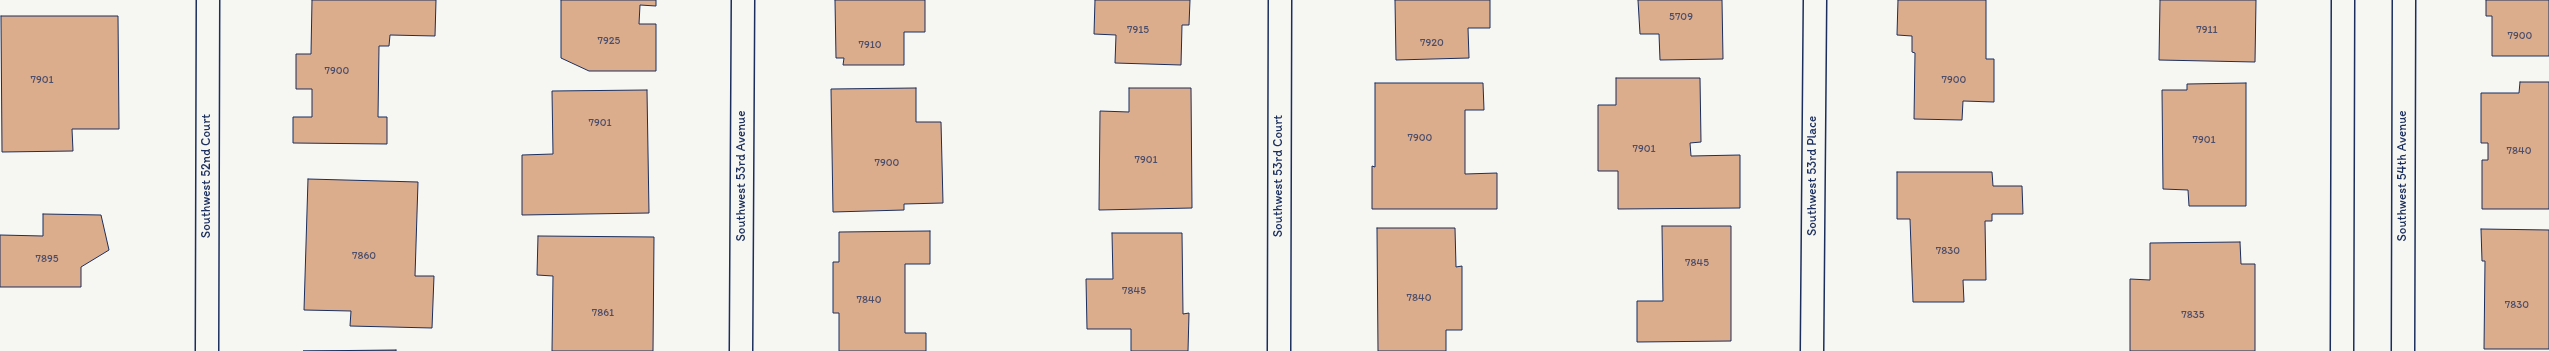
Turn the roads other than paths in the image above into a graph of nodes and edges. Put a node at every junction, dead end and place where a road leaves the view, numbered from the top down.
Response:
1 (208, 0) edge
2 (743, 0) edge
3 (1280, 0) edge
4 (1815, 0) edge
5 (2343, 0) edge
6 (2404, 0) edge
7 (207, 351) edge
8 (742, 351) edge
9 (1279, 351) edge
10 (1812, 351) edge
11 (2342, 351) edge
12 (2403, 351) edge

1 - 7 street, Southwest 52nd Court
2 - 8 street, Southwest 53rd Avenue
3 - 9 street, Southwest 53rd Court
4 - 10 street, Southwest 53rd Place
5 - 11 street
6 - 12 street, Southwest 54th Avenue

